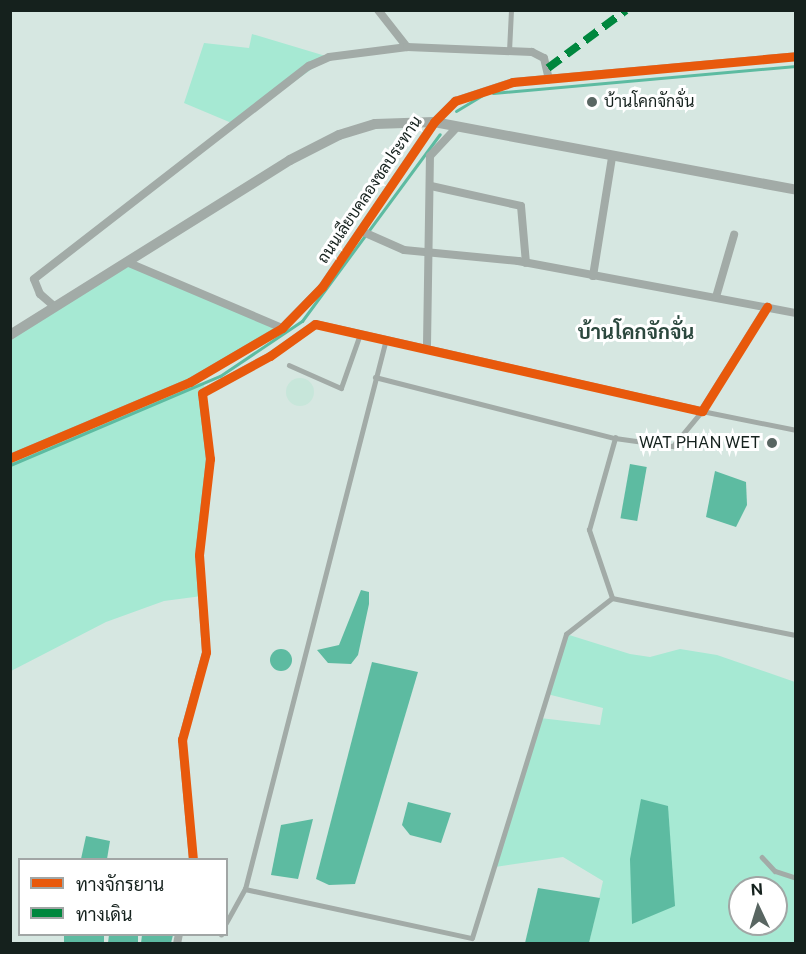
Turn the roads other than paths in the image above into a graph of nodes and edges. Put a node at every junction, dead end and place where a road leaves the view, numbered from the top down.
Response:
1 (378, 10) edge
2 (511, 10) edge
3 (407, 47) junction
4 (509, 51) junction
5 (795, 56) edge
6 (549, 79) junction
7 (434, 122) junction
8 (456, 128) junction
9 (612, 157) junction
10 (431, 186) junction
11 (795, 190) edge
12 (363, 231) junction
13 (734, 235) dead end
14 (433, 252) junction
15 (129, 263) junction
16 (526, 263) junction
17 (593, 276) junction
18 (716, 297) junction
19 (55, 307) junction
20 (767, 307) junction
21 (795, 313) edge
22 (282, 328) junction
23 (361, 332) junction
24 (10, 335) edge
25 (386, 336) junction
26 (427, 345) junction
27 (289, 365) dead end
28 (375, 377) junction
29 (702, 411) junction
30 (795, 430) edge
31 (615, 438) junction
32 (10, 458) edge
33 (612, 598) junction
34 (795, 635) edge
35 (762, 857) dead end
36 (193, 858) edge
37 (795, 878) edge
38 (245, 889) junction
39 (228, 919) edge

1 - 3 street
2 - 4 lane
3 - 4 street
3 - 19 street
4 - 6 street
5 - 6 street, ถนนเลียบคลองชลประทาน
6 - 7 street, ถนนเลียบคลองชลประทาน
7 - 8 street
7 - 12 street, ถนนเลียบคลองชลประทาน
7 - 15 street
8 - 9 street
8 - 10 street
9 - 11 street
9 - 17 street
10 - 14 street
10 - 16 street
12 - 14 street
12 - 22 street, ถนนเลียบคลองชลประทาน
13 - 18 street
14 - 16 street
14 - 26 street
15 - 19 street
15 - 22 street
16 - 17 street
17 - 18 street
18 - 20 street
19 - 24 street
20 - 21 street
20 - 29 street
22 - 32 street, ถนนเลียบคลองชลประทาน
23 - 25 street
23 - 27 lane
23 - 36 street
25 - 26 street
25 - 28 lane
26 - 29 street
28 - 31 lane
28 - 38 lane
29 - 30 lane
29 - 31 lane
31 - 33 lane
33 - 34 lane
33 - 38 lane
35 - 37 lane
38 - 39 lane

